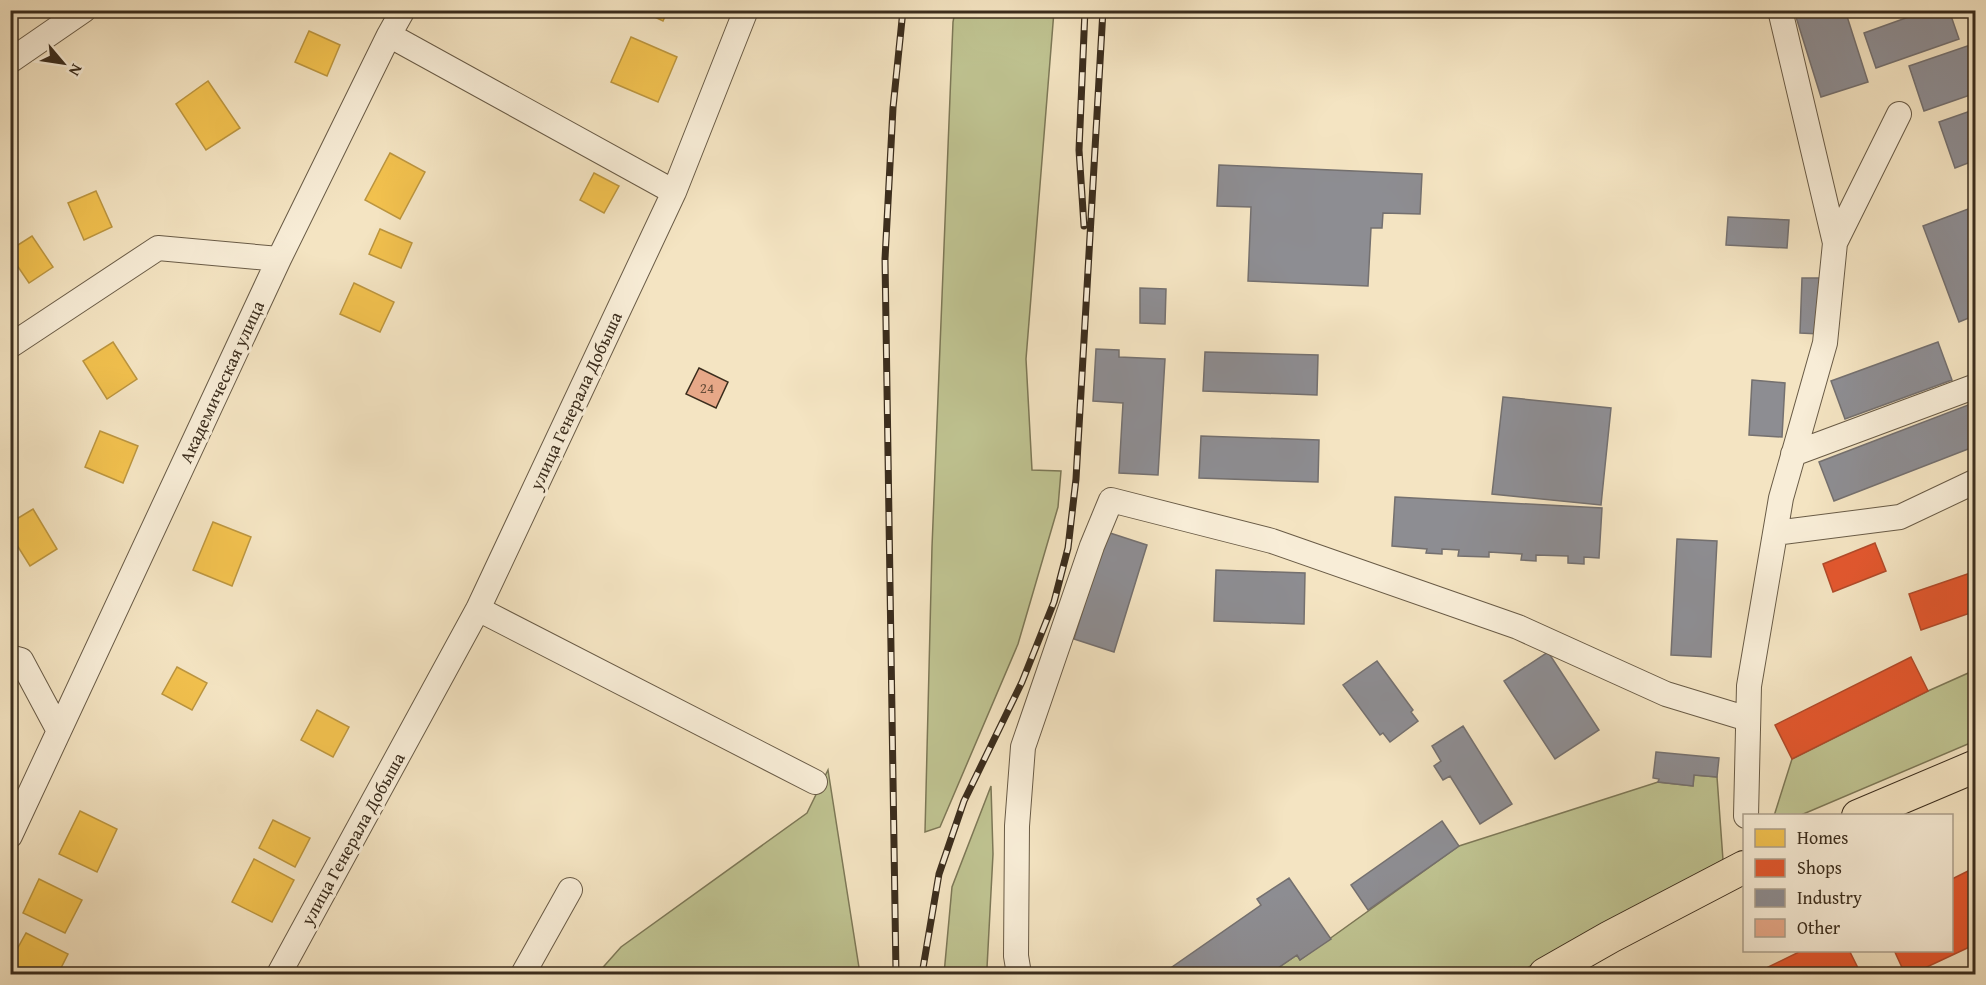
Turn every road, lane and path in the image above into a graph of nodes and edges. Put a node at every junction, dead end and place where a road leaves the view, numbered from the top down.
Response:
1 (84, 10) edge
2 (404, 10) edge
3 (746, 10) edge
4 (1780, 10) edge
5 (389, 35) junction
6 (10, 61) edge
7 (1899, 114) dead end
8 (674, 192) junction
9 (1835, 243) junction
10 (279, 259) junction
11 (10, 346) edge
12 (1976, 386) edge
13 (1793, 454) junction
14 (1976, 481) edge
15 (1774, 533) junction
16 (478, 609) junction
17 (10, 657) edge
18 (1748, 719) junction
19 (59, 731) junction
20 (1976, 766) edge
21 (815, 782) dead end
22 (1746, 814) edge
23 (1863, 814) edge
24 (10, 836) edge
25 (1743, 868) edge
26 (570, 890) dead end
27 (279, 975) edge
28 (523, 975) edge
29 (1019, 975) edge
30 (1545, 975) edge

1 - 6 street
2 - 5 street, Академическая улица
3 - 8 street
4 - 9 street
5 - 8 street
5 - 10 street, Академическая улица
7 - 9 street
8 - 16 street, улица Генерала Добыша
9 - 13 street
10 - 11 street
10 - 19 street, Академическая улица
12 - 13 street
13 - 15 street
14 - 15 street
15 - 18 street
16 - 21 street
16 - 27 street, улица Генерала Добыша
17 - 19 street
18 - 22 street
18 - 29 street
19 - 24 street, Академическая улица
20 - 23 main road
25 - 30 main road
26 - 28 street

